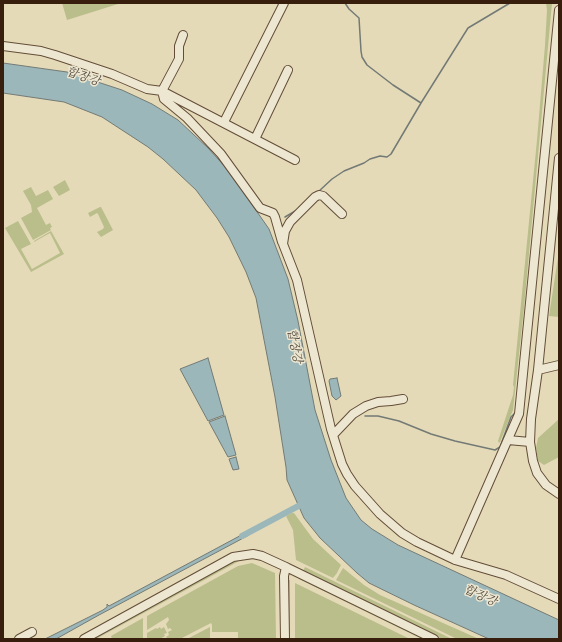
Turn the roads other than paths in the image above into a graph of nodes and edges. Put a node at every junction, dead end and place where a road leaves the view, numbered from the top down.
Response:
1 (284, 3) edge
2 (559, 10) edge
3 (182, 35) dead end
4 (3, 46) edge
5 (288, 70) dead end
6 (162, 91) junction
7 (224, 122) junction
8 (255, 139) junction
9 (559, 158) edge
10 (295, 160) dead end
11 (342, 214) dead end
12 (283, 244) junction
13 (559, 365) edge
14 (538, 370) junction
15 (403, 399) dead end
16 (333, 435) junction
17 (508, 440) junction
18 (530, 442) junction
19 (559, 494) edge
20 (455, 560) junction
21 (286, 567) junction
22 (559, 599) edge
23 (32, 632) dead end
24 (19, 639) edge
25 (84, 639) edge
26 (285, 639) edge
27 (434, 639) edge

1 - 7 street
2 - 17 street
3 - 6 street
4 - 6 street
5 - 8 street
6 - 7 street
6 - 12 street
7 - 8 street
8 - 10 street
9 - 14 street
11 - 12 street
12 - 16 street
13 - 14 street
14 - 18 street
15 - 16 street
16 - 20 street
17 - 18 street
17 - 20 street
18 - 19 street
20 - 22 street
21 - 25 street
21 - 26 street
21 - 27 street
23 - 24 street

